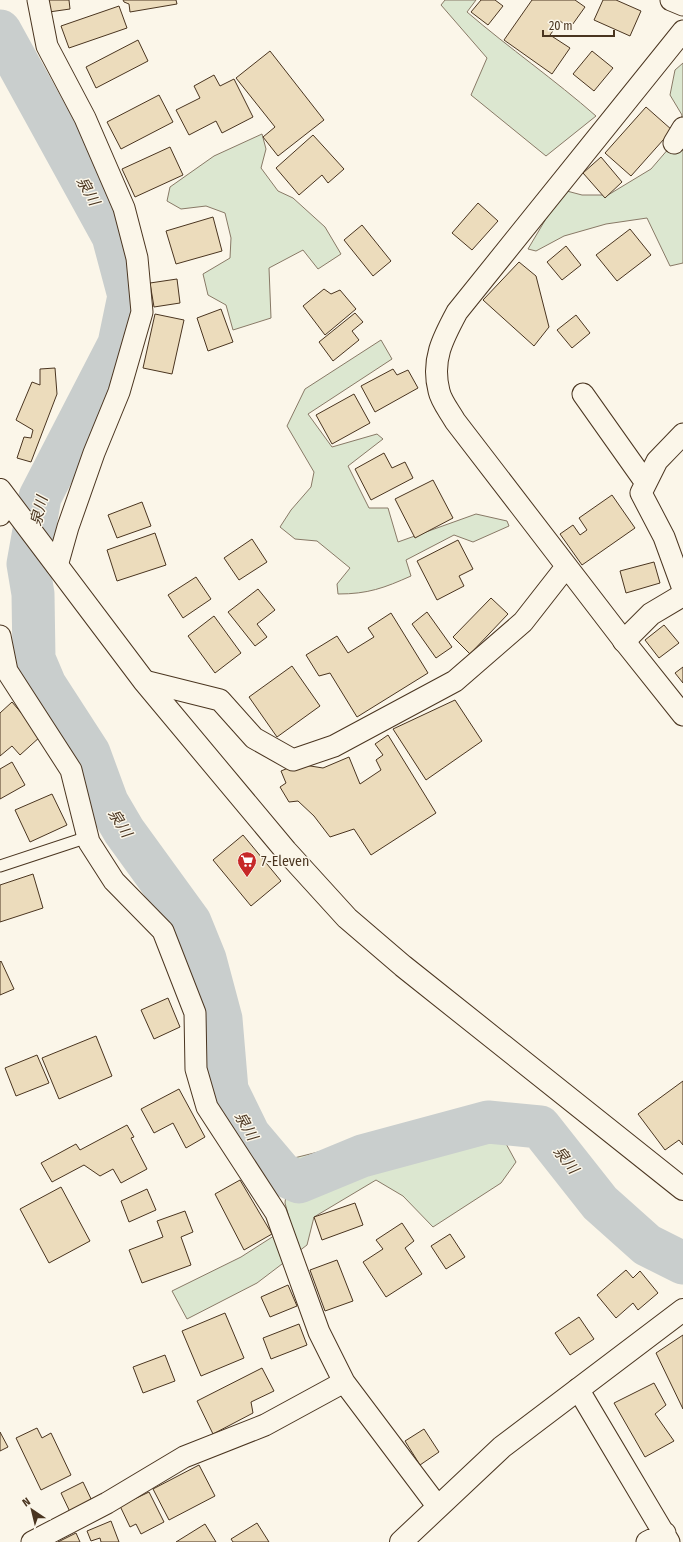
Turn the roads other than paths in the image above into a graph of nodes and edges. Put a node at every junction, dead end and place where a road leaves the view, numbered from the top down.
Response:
1 (38, 0) edge
2 (671, 0) edge
3 (683, 5) edge
4 (683, 31) edge
5 (583, 394) dead end
6 (683, 434) edge
7 (646, 483) junction
8 (3, 501) edge
9 (56, 564) junction
10 (566, 567) junction
11 (683, 588) edge
12 (683, 595) edge
13 (0, 636) edge
14 (624, 641) junction
15 (144, 681) junction
16 (683, 715) edge
17 (88, 837) junction
18 (0, 866) edge
19 (683, 1189) edge
20 (683, 1310) edge
21 (344, 1382) junction
22 (578, 1389) junction
23 (438, 1507) junction
24 (660, 1539) edge
25 (32, 1542) edge
26 (401, 1542) edge

1 - 9 street
2 - 3 street
4 - 10 street
5 - 7 street
6 - 7 street
7 - 11 street
8 - 9 street
9 - 15 street
10 - 14 street
10 - 15 street
12 - 14 street
13 - 17 street
14 - 16 street
15 - 19 street
17 - 18 lane
17 - 21 street
20 - 22 street
21 - 23 street
21 - 25 street
22 - 23 street
22 - 24 street
23 - 26 street

